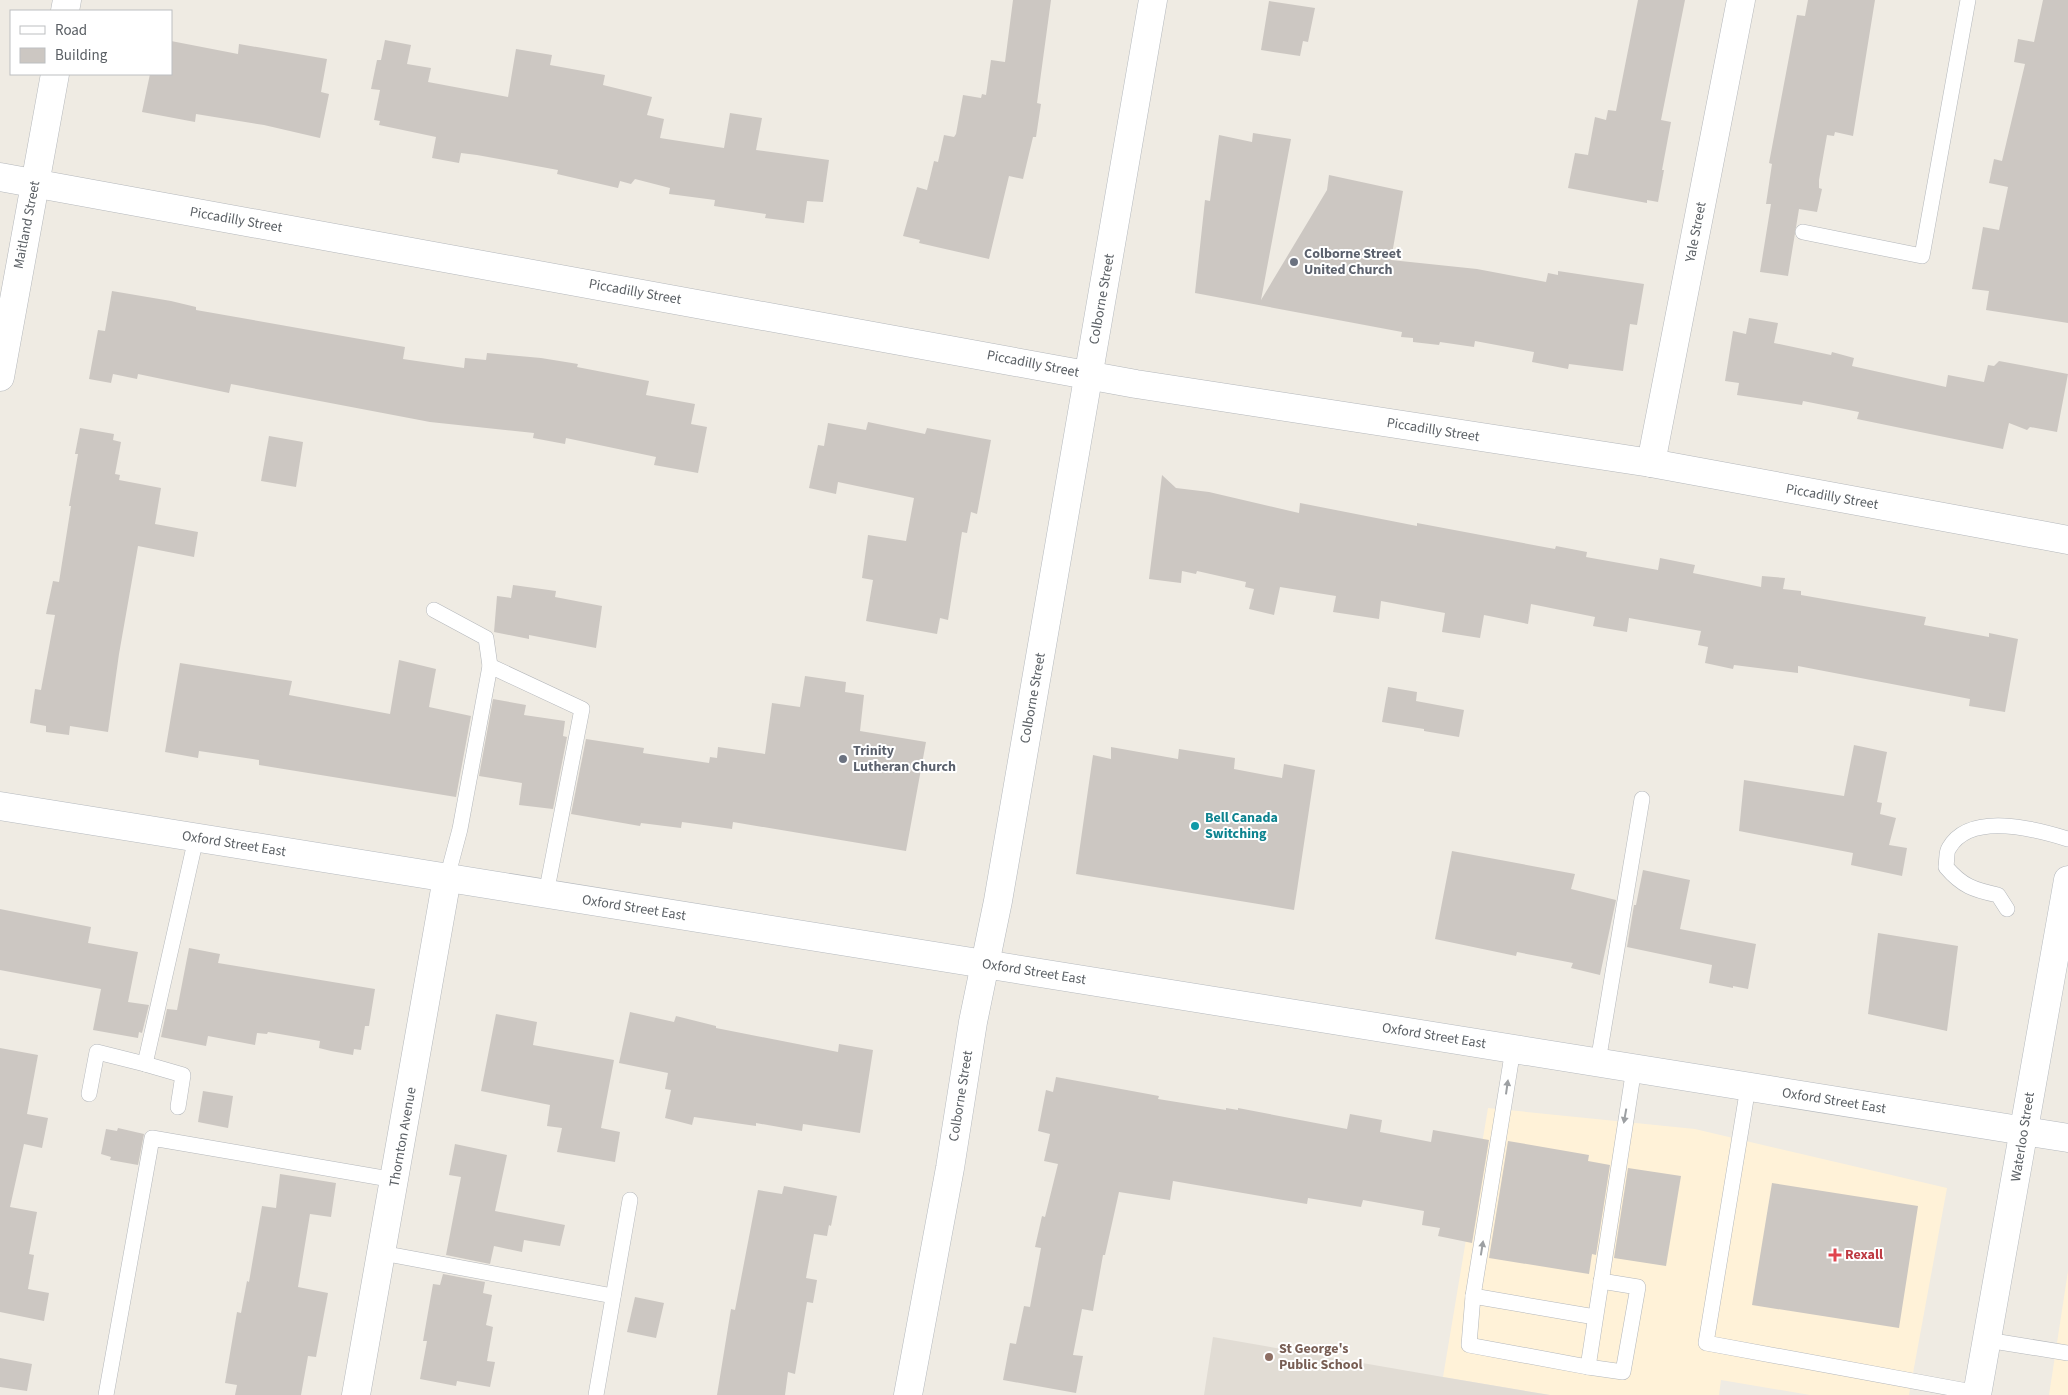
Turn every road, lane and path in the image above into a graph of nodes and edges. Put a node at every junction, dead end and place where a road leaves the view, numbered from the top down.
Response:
1 (1153, 0) edge
2 (1741, 0) edge
3 (1968, 0) edge
4 (55, 75) edge
5 (0, 177) edge
6 (35, 183) junction
7 (1803, 232) dead end
8 (1089, 375) junction
9 (0, 377) edge
10 (1651, 463) junction
11 (2068, 540) edge
12 (434, 610) dead end
13 (490, 666) junction
14 (1642, 799) dead end
15 (0, 806) edge
16 (196, 838) junction
17 (2068, 839) edge
18 (448, 878) junction
19 (2068, 880) edge
20 (546, 894) junction
21 (2007, 909) dead end
22 (984, 964) junction
23 (1513, 1049) junction
24 (1598, 1062) junction
25 (146, 1064) junction
26 (1634, 1068) junction
27 (1748, 1087) junction
28 (89, 1094) dead end
29 (178, 1107) dead end
30 (2025, 1132) junction
31 (2068, 1138) edge
32 (395, 1180) junction
33 (630, 1200) dead end
34 (382, 1253) junction
35 (1601, 1281) junction
36 (613, 1296) junction
37 (1473, 1296) junction
38 (1595, 1317) junction
39 (1987, 1340) junction
40 (2068, 1353) edge
41 (1588, 1367) junction
42 (1977, 1394) edge
43 (106, 1395) edge
44 (356, 1395) edge
45 (596, 1395) edge
46 (908, 1395) edge

1 - 8 street, Colborne Street
2 - 10 street, Yale Street
3 - 7 lane
4 - 6 street, Maitland Street
5 - 6 street, Piccadilly Street
6 - 8 street, Piccadilly Street
6 - 9 street, Maitland Street
8 - 10 street, Piccadilly Street
8 - 22 street, Colborne Street
10 - 11 street, Piccadilly Street
12 - 13 lane
13 - 18 lane
13 - 20 lane
14 - 24 lane
15 - 16 street, Oxford Street East
16 - 18 street, Oxford Street East
16 - 25 lane
17 - 21 lane
18 - 20 street, Oxford Street East
18 - 32 street, Thornton Avenue
19 - 30 street, Waterloo Street
20 - 22 street, Oxford Street East
22 - 23 street, Oxford Street East
22 - 46 street, Colborne Street
23 - 24 street, Oxford Street East
37 -> 23 lane
24 - 26 street, Oxford Street East
25 - 28 lane
25 - 29 lane
26 - 27 street, Oxford Street East
26 -> 35 lane
27 - 30 street, Oxford Street East
27 - 42 lane
30 - 31 street, Oxford Street East
30 - 39 street, Waterloo Street
32 - 34 street, Thornton Avenue
32 - 43 lane
33 - 36 lane
34 - 36 lane
34 - 44 street, Thornton Avenue
35 - 38 lane
35 - 41 lane
36 - 45 lane
37 - 38 lane
37 - 41 lane
38 - 41 lane
39 - 40 lane
39 - 42 street, Waterloo Street

